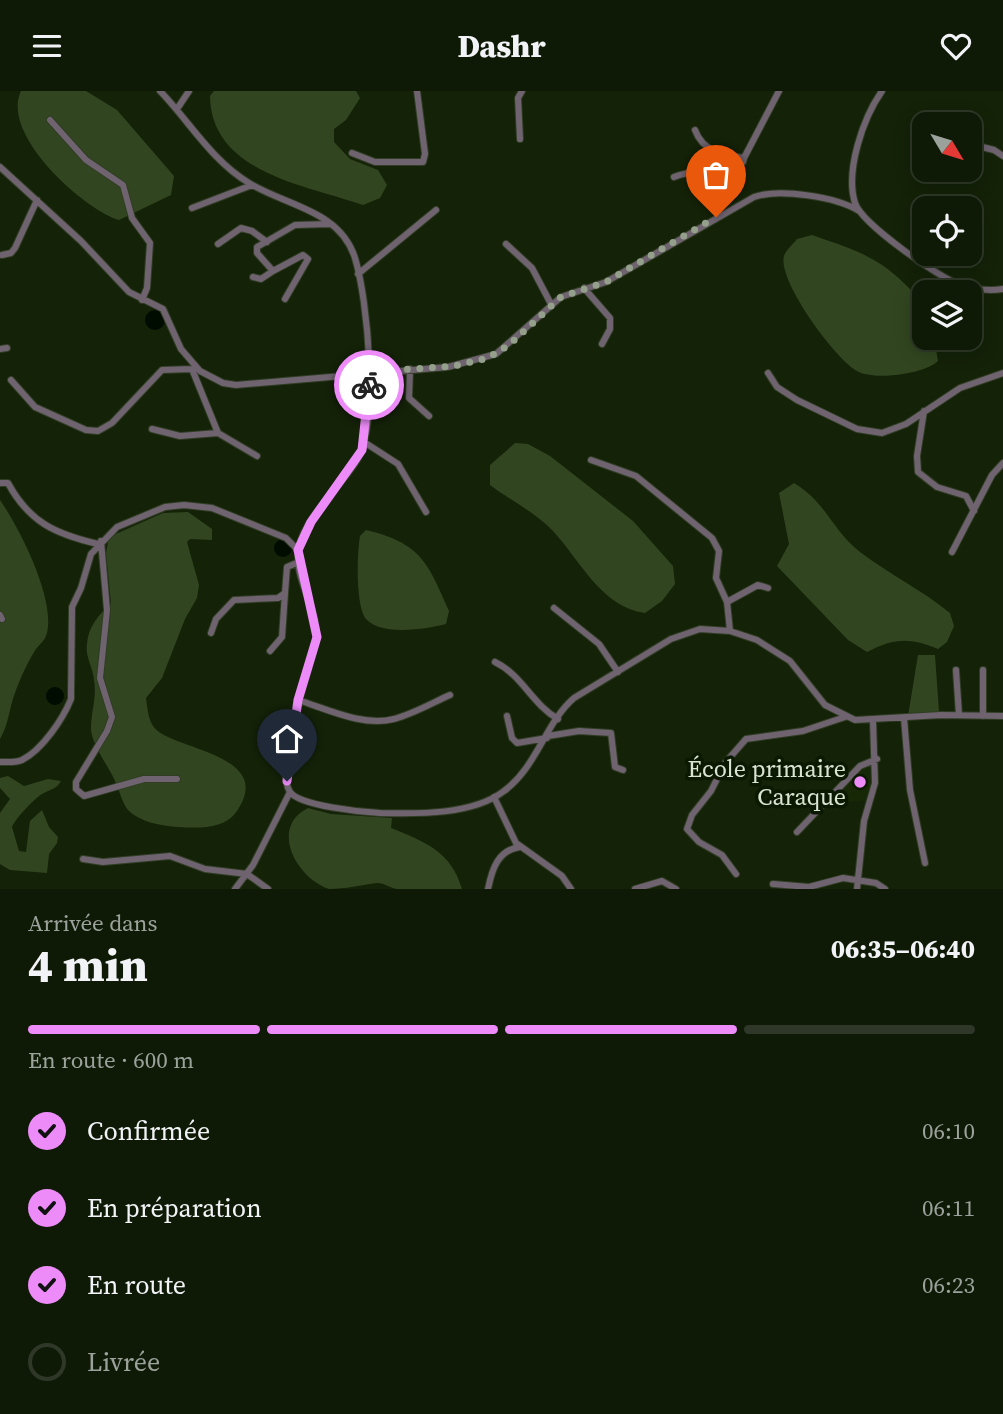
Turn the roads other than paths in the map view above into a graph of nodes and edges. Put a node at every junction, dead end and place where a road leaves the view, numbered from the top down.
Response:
1 (160, 91) edge
2 (189, 91) edge
3 (417, 91) edge
4 (522, 91) edge
5 (779, 91) edge
6 (882, 91) edge
7 (177, 109) junction
8 (50, 120) dead end
9 (695, 130) dead end
10 (520, 139) dead end
11 (982, 147) edge
12 (352, 153) dead end
13 (1003, 156) edge
14 (744, 158) junction
15 (0, 167) edge
16 (674, 177) dead end
17 (252, 185) junction
18 (37, 200) junction
19 (192, 208) dead end
20 (436, 210) dead end
21 (859, 211) junction
22 (332, 224) junction
23 (267, 241) junction
24 (218, 244) dead end
25 (506, 244) dead end
26 (2, 255) dead end
27 (273, 271) junction
28 (358, 274) junction
29 (253, 277) dead end
30 (584, 288) junction
31 (1003, 289) edge
32 (285, 299) dead end
33 (142, 300) junction
34 (551, 304) junction
35 (602, 344) dead end
36 (193, 367) junction
37 (410, 369) junction
38 (370, 372) junction
39 (768, 373) dead end
40 (1003, 373) edge
41 (11, 380) dead end
42 (924, 411) junction
43 (429, 416) dead end
44 (152, 429) dead end
45 (218, 433) junction
46 (365, 442) junction
47 (257, 456) dead end
48 (591, 460) dead end
49 (1003, 463) edge
50 (0, 483) edge
51 (974, 511) junction
52 (426, 512) dead end
53 (100, 543) junction
54 (298, 550) junction
55 (952, 552) dead end
56 (299, 562) junction
57 (768, 588) dead end
58 (285, 593) junction
59 (727, 602) junction
60 (554, 608) dead end
61 (730, 631) junction
62 (211, 633) dead end
63 (270, 650) dead end
64 (495, 662) dead end
65 (956, 670) dead end
66 (983, 670) dead end
67 (618, 672) junction
68 (450, 695) dead end
69 (298, 700) junction
70 (960, 715) junction
71 (507, 716) dead end
72 (983, 716) junction
73 (1003, 716) edge
74 (845, 717) junction
75 (904, 718) junction
76 (558, 719) junction
77 (873, 720) junction
78 (547, 737) junction
79 (877, 759) junction
80 (0, 762) edge
81 (623, 770) dead end
82 (177, 779) dead end
83 (290, 792) junction
84 (494, 797) junction
85 (797, 832) dead end
86 (520, 848) junction
87 (83, 859) dead end
88 (925, 863) dead end
89 (247, 874) junction
90 (736, 874) dead end
91 (859, 881) junction
92 (773, 884) dead end
93 (235, 889) edge
94 (268, 889) edge
95 (488, 889) edge
96 (571, 889) edge
97 (635, 889) edge
98 (676, 889) edge
99 (858, 889) edge
100 (885, 889) edge

1 - 7 street
2 - 7 street
3 - 12 street
4 - 10 street
5 - 14 street
6 - 21 street
7 - 17 street
8 - 33 street
9 - 14 street
11 - 13 street
14 - 16 street
15 - 18 street
17 - 19 street
17 - 22 street
18 - 26 street
18 - 33 street
20 - 28 street
21 - 30 street
21 - 31 street
22 - 23 street
22 - 28 street
23 - 24 street
23 - 27 street
25 - 34 street
27 - 29 street
27 - 32 street
28 - 38 street
30 - 34 street
30 - 35 street
33 - 36 street
34 - 37 street
36 - 38 street
36 - 41 street
36 - 45 street
37 - 38 street
37 - 43 street
38 - 46 street
39 - 42 street
40 - 42 street
42 - 51 street
44 - 45 street
45 - 47 street
46 - 52 street
46 - 54 street
48 - 59 street
49 - 51 street
50 - 53 street
51 - 55 street
53 - 54 street
53 - 80 street
53 - 82 street
54 - 56 street
56 - 58 street
56 - 69 street
57 - 59 street
58 - 62 street
58 - 63 street
59 - 61 street
60 - 67 street
61 - 67 street
61 - 74 street
64 - 76 street
65 - 70 street
66 - 72 street
67 - 76 street
68 - 69 street
69 - 83 street
70 - 72 street
70 - 75 street
71 - 78 street
72 - 73 street
74 - 77 street
74 - 90 street
75 - 77 street
75 - 88 street
76 - 78 street
77 - 79 street
78 - 81 street
78 - 84 street
79 - 85 street
79 - 91 street
83 - 84 street
83 - 89 street
84 - 86 street
86 - 95 street
86 - 96 street
87 - 89 street
89 - 93 street
89 - 94 street
91 - 92 street
91 - 99 street
91 - 100 street
97 - 98 street

